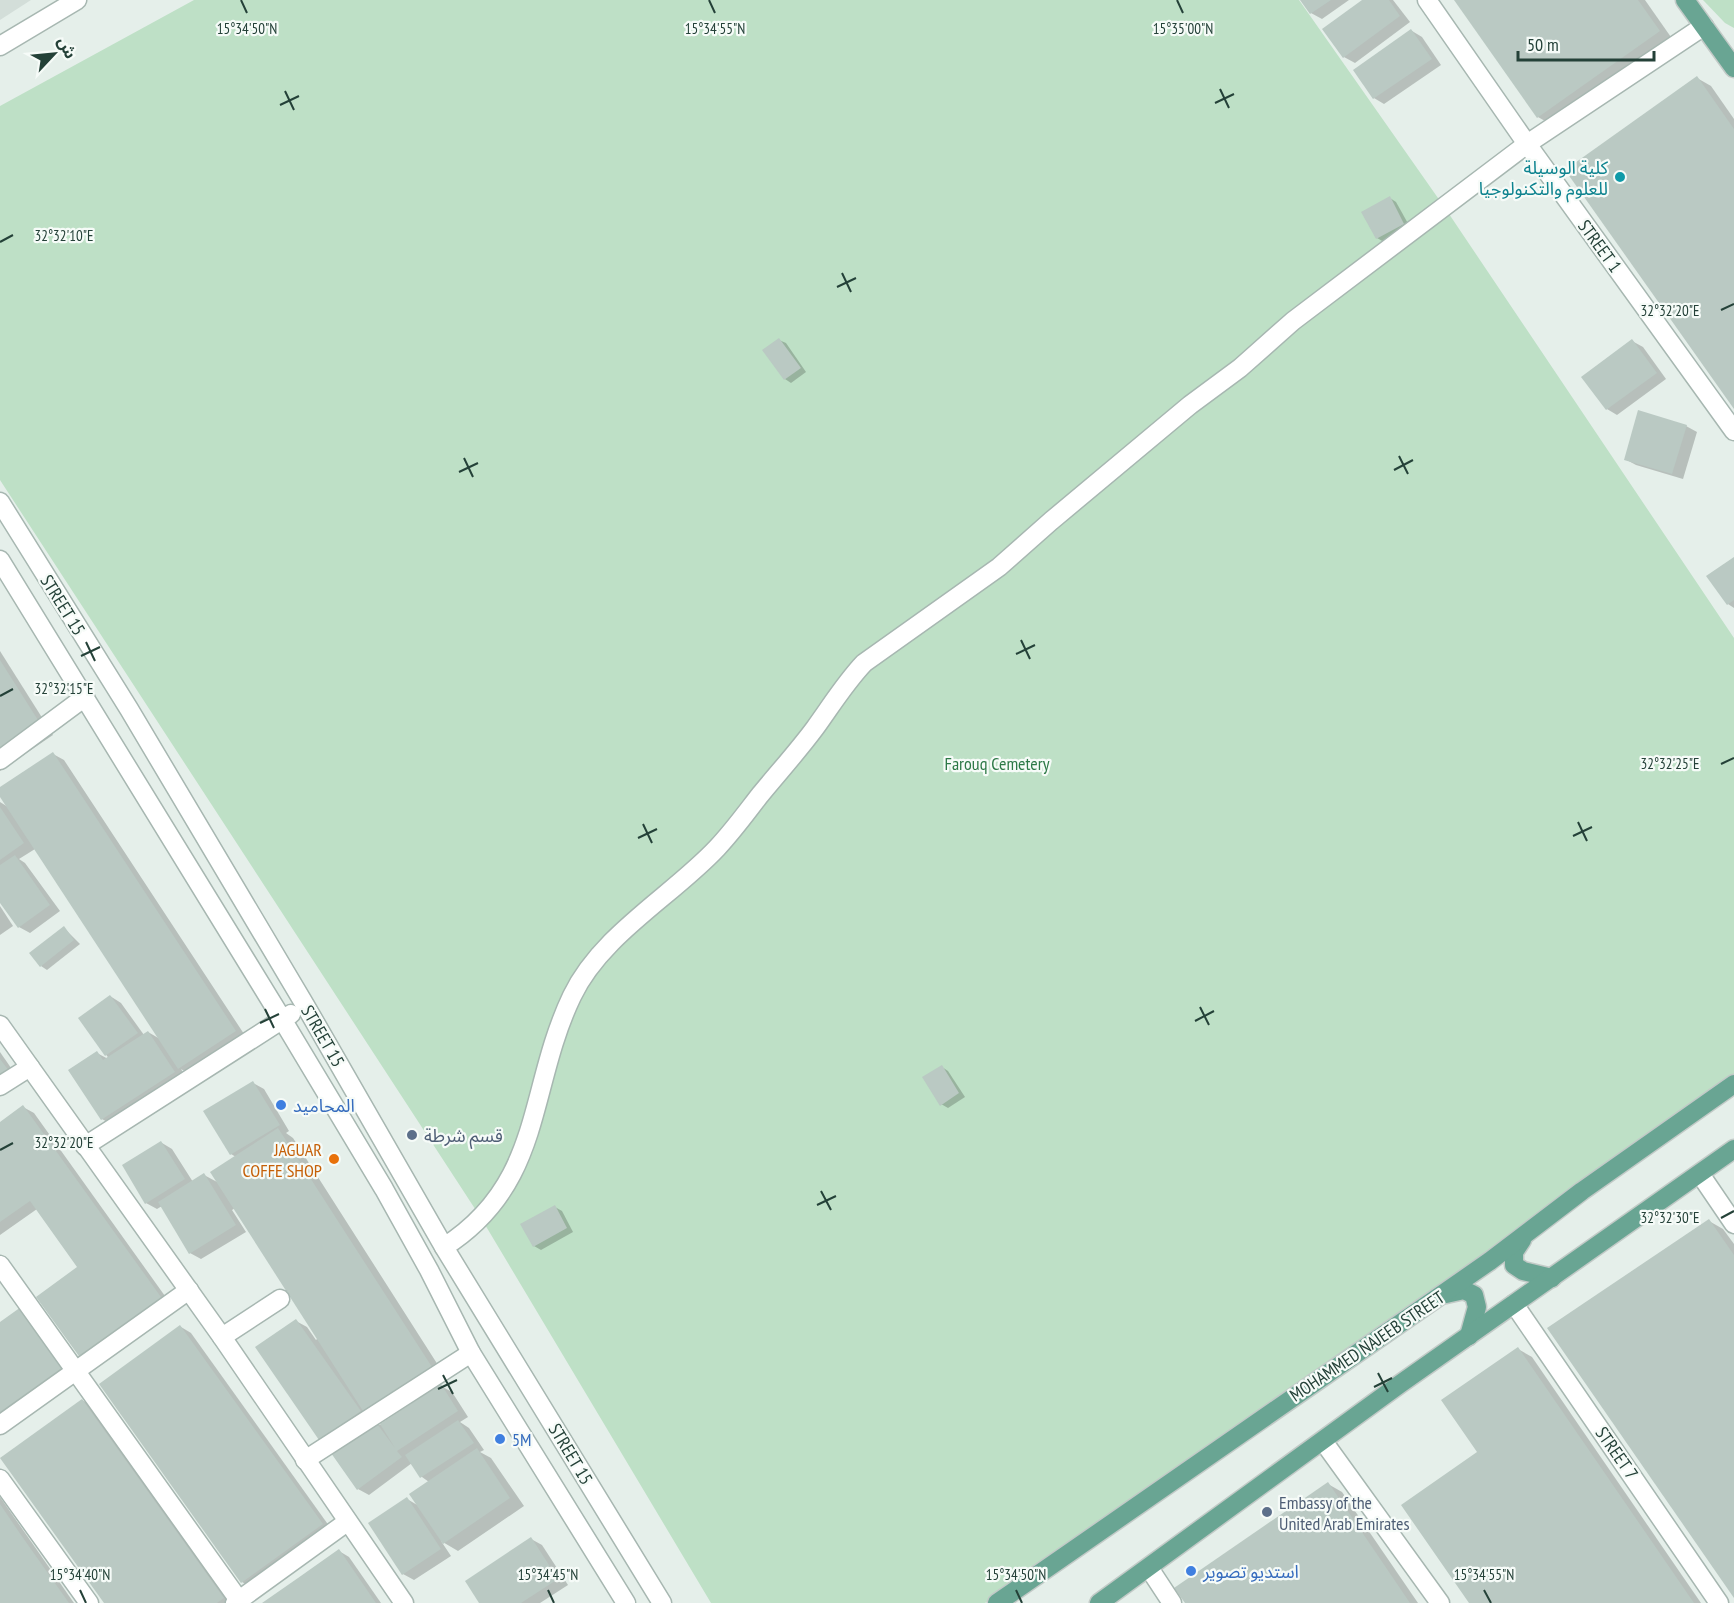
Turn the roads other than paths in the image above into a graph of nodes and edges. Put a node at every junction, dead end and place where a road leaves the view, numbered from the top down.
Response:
1 (77, 0) edge
2 (1427, 0) edge
3 (1685, 0) edge
4 (1704, 26) junction
5 (1725, 44) edge
6 (0, 46) edge
7 (1734, 68) edge
8 (1527, 144) junction
9 (1734, 431) edge
10 (0, 502) edge
11 (0, 560) edge
12 (85, 697) junction
13 (0, 760) edge
14 (305, 1005) junction
15 (282, 1019) junction
16 (0, 1025) edge
17 (30, 1066) junction
18 (1734, 1084) edge
19 (0, 1086) edge
20 (85, 1146) junction
21 (1734, 1149) edge
22 (1700, 1174) junction
23 (1734, 1224) edge
24 (1524, 1236) junction
25 (444, 1247) junction
26 (0, 1265) edge
27 (1552, 1278) junction
28 (189, 1290) junction
29 (280, 1299) dead end
30 (1434, 1300) junction
31 (1514, 1304) junction
32 (1469, 1336) junction
33 (222, 1337) junction
34 (471, 1353) junction
35 (76, 1371) junction
36 (0, 1425) edge
37 (1323, 1440) junction
38 (305, 1460) junction
39 (0, 1479) edge
40 (347, 1522) junction
41 (1149, 1568) junction
42 (238, 1602) edge
43 (89, 1603) edge
44 (404, 1603) edge
45 (626, 1603) edge
46 (662, 1603) edge
47 (997, 1603) edge
48 (1099, 1603) edge
49 (1172, 1603) edge
50 (1440, 1603) edge
51 (1719, 1603) edge

1 - 6 street
2 - 8 street, STREET 1
3 - 4 main road
4 - 5 main road
4 - 8 street
5 - 7 main road
8 - 9 street, STREET 1
8 - 25 street
10 - 14 street, STREET 15
11 - 12 street, STREET 15
12 - 13 street
12 - 15 street, STREET 15
14 - 15 street
14 - 25 street, STREET 15
15 - 20 street
15 - 34 street, STREET 15
16 - 17 street
17 - 19 street
17 - 20 street
18 - 24 main road, MOHAMMED NAJEEB STREET
20 - 28 street
21 - 22 main road
22 - 23 street
22 - 27 main road
24 - 27 main road
24 - 30 main road, MOHAMMED NAJEEB STREET
25 - 46 street, STREET 15
26 - 35 street
27 - 31 main road
28 - 33 street
28 - 35 street
29 - 33 street
30 - 32 main road
30 - 47 main road, MOHAMMED NAJEEB STREET
31 - 32 main road
31 - 51 street, STREET 7
32 - 37 main road
33 - 38 street
34 - 38 street
34 - 45 street, STREET 15
35 - 36 street
35 - 42 street
37 - 41 main road
37 - 50 street
38 - 40 street
39 - 43 street
40 - 42 street
40 - 44 street
41 - 48 main road
41 - 49 street

